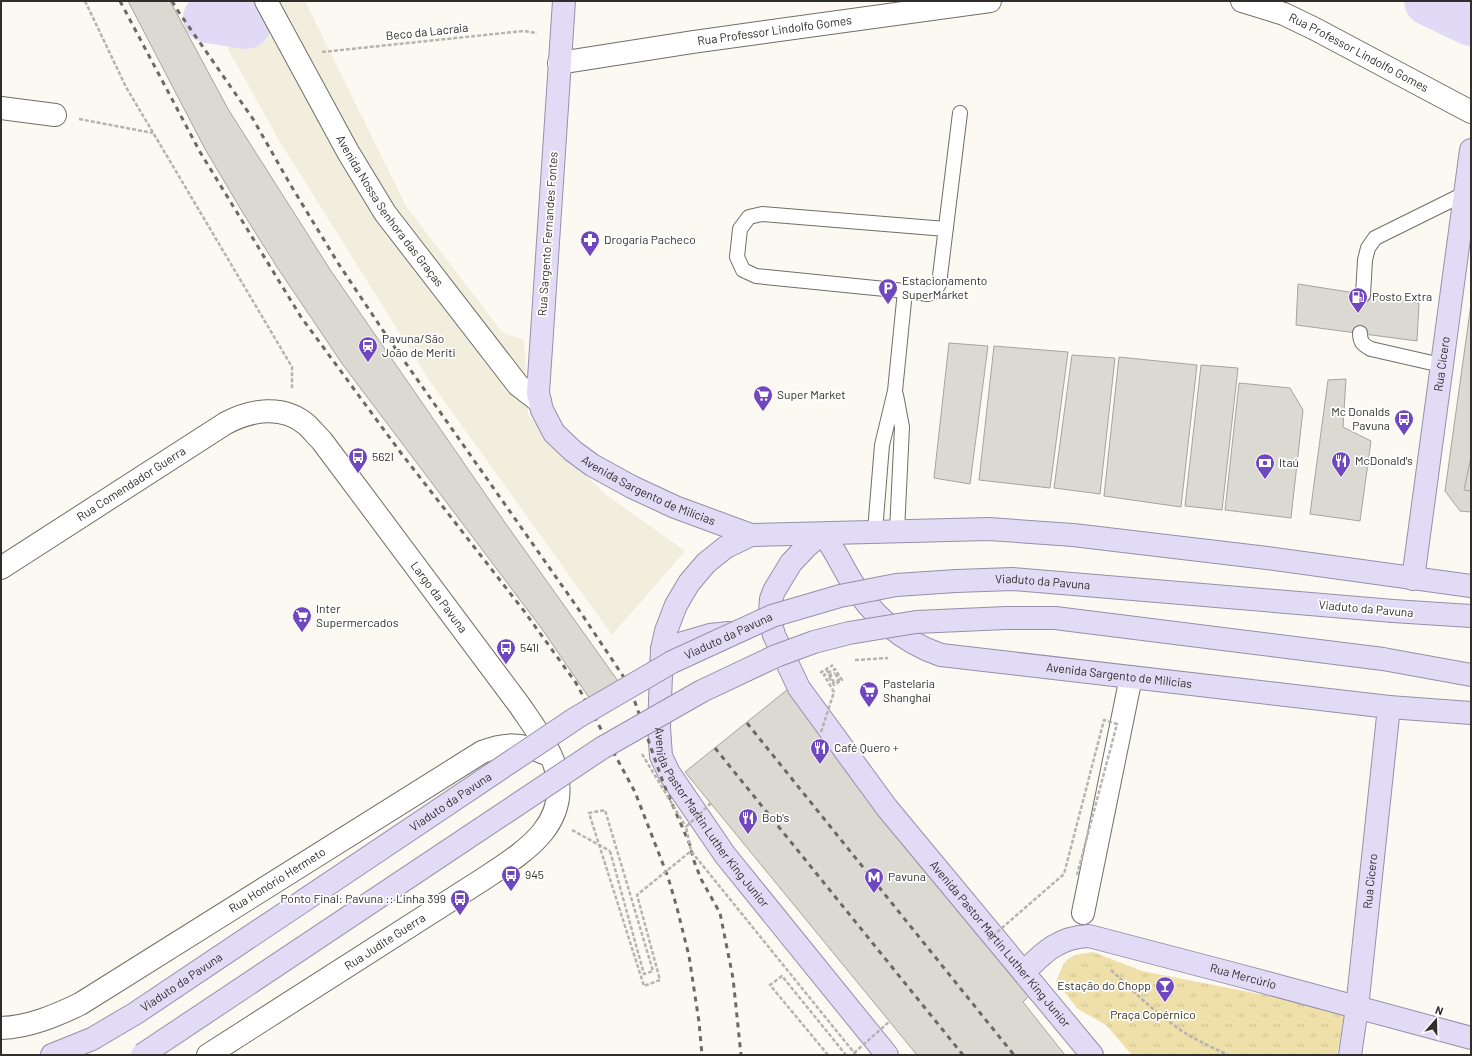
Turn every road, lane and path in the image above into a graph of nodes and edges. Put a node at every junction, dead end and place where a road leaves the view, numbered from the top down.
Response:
1 (85, 1) edge
2 (266, 1) edge
3 (564, 1) edge
4 (990, 1) edge
5 (1242, 1) edge
6 (562, 34) junction
7 (295, 55) junction
8 (559, 63) junction
9 (1, 108) edge
10 (1471, 112) edge
11 (960, 113) dead end
12 (55, 115) joint
13 (153, 133) junction
14 (1471, 150) edge
15 (1464, 194) junction
16 (946, 229) junction
17 (905, 292) junction
18 (1363, 295) dead end
19 (1360, 333) dead end
20 (1441, 365) junction
21 (895, 391) junction
22 (540, 402) junction
23 (267, 411) joint
24 (292, 415) junction
25 (554, 433) joint
26 (875, 531) junction
27 (897, 531) junction
28 (822, 534) junction
29 (751, 535) junction
30 (1, 568) edge
31 (1413, 579) junction
32 (1471, 586) edge
33 (1471, 616) edge
34 (774, 635) junction
35 (662, 649) junction
36 (895, 657) dead end
37 (848, 660) dead end
38 (837, 663) dead end
39 (826, 669) junction
40 (1471, 675) edge
41 (1131, 677) junction
42 (799, 688) junction
43 (1390, 707) junction
44 (1471, 713) edge
45 (821, 732) dead end
46 (552, 758) junction
47 (711, 803) dead end
48 (552, 819) junction
49 (691, 851) junction
50 (1077, 875) dead end
51 (1082, 913) dead end
52 (988, 940) dead end
53 (1110, 968) dead end
54 (1024, 972) junction
55 (1357, 1008) junction
56 (890, 1021) dead end
57 (1, 1028) edge
58 (1471, 1038) edge
59 (855, 1054) edge
60 (52, 1055) edge
61 (142, 1055) edge
62 (208, 1055) edge
63 (828, 1055) edge
64 (846, 1055) edge
65 (887, 1055) edge
66 (1092, 1055) edge
67 (1228, 1055) edge
68 (1350, 1055) edge

1 - 13 path
2 - 7 street, Avenida Nossa Senhora das Graças
3 - 6 main road, Rua Sargento Fernandes Fontes
4 - 8 street, Rua Professor Lindolfo Gomes
5 - 10 street, Rua Professor Lindolfo Gomes
6 - 7 path, Beco da Lacraia
6 - 8 main road, Rua Sargento Fernandes Fontes
7 - 22 street, Avenida Nossa Senhora das Graças
8 - 22 main road, Rua Sargento Fernandes Fontes
9 - 12 street
11 - 16 lane
12 - 13 path
13 - 24 path
14 - 15 main road, Rua Cícero
15 - 18 lane
15 - 20 main road, Rua Cícero
16 - 17 lane
16 - 17 lane
17 - 21 lane
19 - 20 lane
20 - 31 main road, Rua Cícero
21 - 26 lane
21 - 27 lane
22 - 25 main road, Rua Sargento Fernandes Fontes
23 - 24 street, Largo da Pavuna
23 - 30 street, Rua Comendador Guerra
24 - 46 street, Largo da Pavuna
25 - 29 main road, Avenida Sargento de Milícias
26 - 27 main road, Avenida Sargento de Milícias
26 - 28 main road, Avenida Sargento de Milícias
27 - 31 main road, Avenida Sargento de Milícias
28 - 29 main road, Avenida Sargento de Milícias
28 - 34 main road, Avenida Pastor Martin Luther King Junior
28 - 41 main road, Avenida Sargento de Milícias
29 - 35 main road, Avenida Sargento de Milícias
31 - 32 main road, Avenida Sargento de Milícias
33 - 60 main road, Viaduto da Pavuna, bridge
34 - 35 main road
34 - 42 main road, Avenida Pastor Martin Luther King Junior
35 - 65 main road, Avenida Pastor Martin Luther King Junior
36 - 37 path
38 - 39 path
39 - 42 path
39 - 45 path, bridge
40 - 61 main road, bridge
41 - 43 main road, Avenida Sargento de Milícias
41 - 51 street
42 - 54 main road, Avenida Pastor Martin Luther King Junior
43 - 44 main road, Avenida Sargento de Milícias
43 - 55 main road, Rua Cícero
46 - 48 street, Largo da Pavuna
46 - 57 street, Rua Honório Hermeto
47 - 49 path, bridge
48 - 49 path, bridge
48 - 62 street, Rua Judite Guerra
49 - 59 path, bridge
50 - 52 path, bridge
53 - 67 path
54 - 55 main road, Rua Mercúrio
54 - 66 main road, Avenida Pastor Martin Luther King Junior
55 - 58 main road, Rua Mercúrio
55 - 68 main road, Rua Cícero
56 - 59 path, bridge
63 - 64 path

